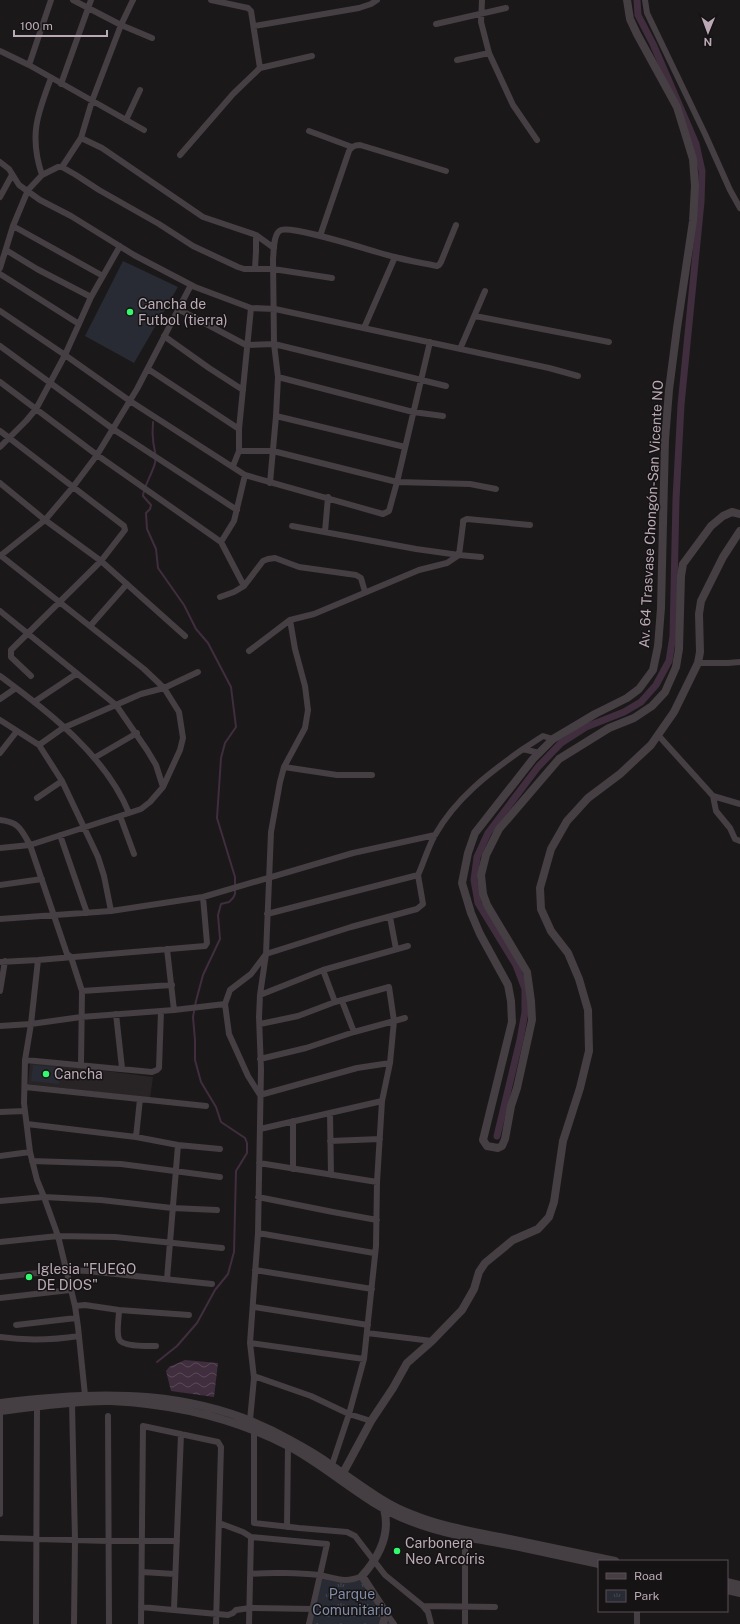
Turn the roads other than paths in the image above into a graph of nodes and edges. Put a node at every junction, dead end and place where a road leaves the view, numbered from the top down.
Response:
1 (51, 0) edge
2 (73, 0) edge
3 (91, 0) edge
4 (133, 0) edge
5 (211, 0) edge
6 (242, 0) edge
7 (377, 0) edge
8 (482, 0) edge
9 (627, 0) edge
10 (645, 0) edge
11 (87, 8) junction
12 (244, 8) junction
13 (506, 8) dead end
14 (483, 14) junction
15 (436, 24) dead end
16 (122, 25) junction
17 (254, 26) junction
18 (152, 38) dead end
19 (1, 53) edge
20 (489, 53) junction
21 (312, 56) dead end
22 (457, 60) dead end
23 (29, 65) junction
24 (260, 68) junction
25 (51, 78) junction
26 (61, 84) junction
27 (140, 90) dead end
28 (92, 101) junction
29 (126, 120) junction
30 (144, 130) dead end
31 (309, 131) dead end
32 (81, 138) junction
33 (537, 140) dead end
34 (352, 147) junction
35 (180, 155) dead end
36 (0, 162) edge
37 (62, 167) junction
38 (446, 172) dead end
39 (12, 175) junction
40 (42, 175) junction
41 (28, 190) junction
42 (0, 197) edge
43 (740, 208) edge
44 (456, 225) dead end
45 (13, 226) junction
46 (256, 235) junction
47 (320, 236) junction
48 (120, 246) junction
49 (274, 248) junction
50 (6, 250) junction
51 (395, 257) junction
52 (0, 268) edge
53 (255, 268) junction
54 (273, 269) junction
55 (0, 274) edge
56 (103, 276) junction
57 (332, 278) dead end
58 (191, 285) junction
59 (485, 291) dead end
60 (91, 298) junction
61 (251, 308) junction
62 (274, 308) junction
63 (178, 309) junction
64 (0, 311) edge
65 (475, 316) junction
66 (79, 324) junction
67 (364, 328) junction
68 (164, 336) junction
69 (430, 342) junction
70 (609, 342) dead end
71 (274, 344) junction
72 (246, 345) junction
73 (0, 346) edge
74 (460, 349) junction
75 (65, 355) junction
76 (148, 370) junction
77 (578, 376) dead end
78 (278, 377) junction
79 (421, 380) junction
80 (0, 382) edge
81 (51, 382) junction
82 (446, 386) dead end
83 (243, 390) junction
84 (130, 401) junction
85 (36, 409) junction
86 (414, 412) junction
87 (276, 416) junction
88 (443, 416) dead end
89 (113, 429) junction
90 (239, 429) junction
91 (0, 431) edge
92 (9, 438) junction
93 (0, 447) edge
94 (406, 447) junction
95 (239, 451) junction
96 (273, 451) junction
97 (97, 455) junction
98 (232, 466) junction
99 (245, 475) junction
100 (397, 482) junction
101 (0, 483) edge
102 (270, 483) junction
103 (73, 487) junction
104 (496, 489) dead end
105 (328, 497) junction
106 (237, 510) junction
107 (740, 514) edge
108 (45, 520) junction
109 (530, 525) dead end
110 (292, 526) dead end
111 (740, 531) edge
112 (325, 532) junction
113 (221, 542) junction
114 (459, 555) junction
115 (0, 556) edge
116 (481, 557) dead end
117 (101, 561) junction
118 (127, 584) junction
119 (244, 586) junction
120 (365, 592) junction
121 (220, 596) dead end
122 (59, 602) junction
123 (0, 611) edge
124 (290, 620) junction
125 (91, 626) junction
126 (27, 633) junction
127 (185, 636) dead end
128 (249, 651) dead end
129 (740, 662) edge
130 (698, 663) junction
131 (198, 672) dead end
132 (76, 674) junction
133 (0, 676) edge
134 (31, 676) dead end
135 (16, 688) junction
136 (164, 688) junction
137 (0, 699) edge
138 (34, 702) junction
139 (116, 705) junction
140 (0, 720) edge
141 (63, 728) junction
142 (17, 731) junction
143 (136, 733) junction
144 (658, 735) junction
145 (553, 739) junction
146 (39, 745) junction
147 (523, 749) junction
148 (0, 753) edge
149 (539, 753) junction
150 (94, 758) junction
151 (284, 767) junction
152 (372, 774) dead end
153 (62, 781) junction
154 (163, 787) junction
155 (713, 796) junction
156 (38, 798) dead end
157 (740, 804) edge
158 (129, 813) junction
159 (120, 816) junction
160 (0, 820) edge
161 (85, 828) junction
162 (60, 836) junction
163 (435, 836) junction
164 (740, 841) edge
165 (30, 845) junction
166 (0, 848) edge
167 (134, 854) dead end
168 (418, 875) junction
169 (269, 878) junction
170 (42, 879) junction
171 (0, 885) edge
172 (203, 897) junction
173 (111, 911) junction
174 (88, 913) junction
175 (267, 914) junction
176 (53, 915) junction
177 (390, 917) junction
178 (0, 919) edge
179 (408, 946) dead end
180 (396, 949) junction
181 (168, 950) junction
182 (266, 954) junction
183 (71, 957) junction
184 (38, 960) junction
185 (2, 962) edge
186 (323, 970) junction
187 (172, 984) junction
188 (0, 991) edge
189 (82, 991) junction
190 (260, 994) junction
191 (342, 1000) junction
192 (335, 1002) junction
193 (225, 1004) junction
194 (174, 1010) junction
195 (161, 1011) junction
196 (116, 1014) junction
197 (81, 1017) junction
198 (405, 1018) dead end
199 (394, 1021) junction
200 (31, 1024) junction
201 (260, 1024) junction
202 (0, 1026) edge
203 (354, 1032) junction
204 (260, 1059) junction
205 (25, 1060) junction
206 (390, 1063) junction
207 (81, 1064) junction
208 (122, 1068) junction
209 (25, 1087) junction
210 (260, 1095) junction
211 (140, 1099) junction
212 (382, 1102) junction
213 (206, 1106) dead end
214 (25, 1110) junction
215 (0, 1112) edge
216 (330, 1113) junction
217 (294, 1121) junction
218 (27, 1124) junction
219 (260, 1129) junction
220 (136, 1137) junction
221 (380, 1139) junction
222 (330, 1141) junction
223 (178, 1145) junction
224 (220, 1149) dead end
225 (30, 1152) junction
226 (0, 1156) edge
227 (32, 1160) junction
228 (259, 1163) junction
229 (293, 1169) junction
230 (175, 1171) junction
231 (331, 1175) junction
232 (220, 1177) dead end
233 (377, 1182) junction
234 (44, 1197) junction
235 (258, 1197) junction
236 (0, 1201) edge
237 (172, 1208) junction
238 (216, 1210) dead end
239 (377, 1220) junction
240 (258, 1233) junction
241 (58, 1236) junction
242 (0, 1242) edge
243 (170, 1242) junction
244 (222, 1248) dead end
245 (374, 1253) junction
246 (66, 1270) junction
247 (255, 1270) junction
248 (0, 1277) edge
249 (167, 1278) junction
250 (212, 1284) dead end
251 (372, 1289) junction
252 (70, 1290) junction
253 (0, 1298) edge
254 (75, 1306) junction
255 (254, 1307) junction
256 (119, 1310) junction
257 (189, 1315) dead end
258 (76, 1318) junction
259 (16, 1325) dead end
260 (368, 1325) junction
261 (367, 1333) junction
262 (79, 1337) junction
263 (0, 1338) edge
264 (432, 1341) junction
265 (250, 1343) junction
266 (156, 1346) dead end
267 (364, 1359) junction
268 (254, 1376) junction
269 (85, 1395) junction
270 (0, 1403) edge
271 (72, 1403) junction
272 (37, 1406) junction
273 (0, 1411) edge
274 (0, 1414) edge
275 (350, 1414) junction
276 (108, 1416) dead end
277 (250, 1420) junction
278 (371, 1420) junction
279 (254, 1430) junction
280 (181, 1434) junction
281 (288, 1446) junction
282 (332, 1465) junction
283 (343, 1473) junction
284 (384, 1509) junction
285 (0, 1514) edge
286 (399, 1516) junction
287 (219, 1523) junction
288 (287, 1527) junction
289 (386, 1529) junction
290 (251, 1537) junction
291 (465, 1537) junction
292 (0, 1538) edge
293 (36, 1539) junction
294 (75, 1540) junction
295 (109, 1541) junction
296 (142, 1541) junction
297 (177, 1541) junction
298 (610, 1560) edge
299 (374, 1562) junction
300 (598, 1564) edge
301 (142, 1572) junction
302 (175, 1574) junction
303 (251, 1574) junction
304 (320, 1575) junction
305 (362, 1576) junction
306 (728, 1582) edge
307 (740, 1585) edge
308 (728, 1590) edge
309 (740, 1593) edge
310 (423, 1606) junction
311 (465, 1606) junction
312 (141, 1607) junction
313 (495, 1607) dead end
314 (250, 1608) junction
315 (174, 1609) junction
316 (312, 1609) junction
317 (637, 1612) edge
318 (386, 1613) junction
319 (216, 1614) junction
320 (36, 1624) edge
321 (74, 1624) edge
322 (109, 1624) edge
323 (141, 1624) edge
324 (216, 1624) edge
325 (249, 1624) edge
326 (309, 1624) edge
327 (383, 1624) edge
328 (394, 1624) edge
329 (431, 1624) edge
330 (465, 1624) edge
331 (637, 1624) edge

1 - 23 street
2 - 11 street
3 - 11 street
4 - 16 street
5 - 12 street
6 - 12 street
7 - 17 street
8 - 14 street
9 - 145 street, Av. 64 Trasvase Chongón-San Vicente NO
10 - 43 street
11 - 16 street
11 - 26 street
12 - 17 street
13 - 14 street
14 - 15 street
14 - 20 street
16 - 18 street
16 - 28 street
17 - 24 street
19 - 23 street
20 - 22 street
20 - 33 street
21 - 24 street
23 - 25 street
24 - 35 street
25 - 26 street
25 - 40 street
26 - 28 street
27 - 29 street
28 - 29 street
28 - 32 street
29 - 30 street
31 - 34 street
32 - 37 street
32 - 46 street
34 - 38 street
34 - 47 street
36 - 39 street
37 - 40 street
37 - 53 street
39 - 41 street
39 - 42 street
40 - 41 street
41 - 45 street
41 - 48 street
44 - 51 street
45 - 50 street
45 - 56 street
46 - 49 street
46 - 53 street
47 - 49 street
47 - 51 street
48 - 56 street
48 - 58 street
49 - 54 street
50 - 52 street
50 - 60 street
51 - 67 street
53 - 54 street
54 - 57 street
54 - 62 street
55 - 66 street
56 - 60 street
58 - 61 street
58 - 63 street
59 - 65 street
60 - 66 street
61 - 62 street
61 - 72 street
62 - 67 street
62 - 71 street
63 - 68 street
63 - 72 street
64 - 75 street
65 - 70 street
65 - 74 street
66 - 75 street
67 - 69 street
68 - 76 street
68 - 83 street
69 - 74 street
69 - 79 street
71 - 72 street
71 - 78 street
71 - 79 street
72 - 83 street
73 - 81 street
74 - 77 street
75 - 81 street
75 - 84 street
76 - 84 street
76 - 90 street
78 - 86 street
78 - 87 street
79 - 82 street
79 - 86 street
80 - 85 street
81 - 85 street
81 - 89 street
83 - 90 street
84 - 89 street
84 - 98 street
85 - 92 street
85 - 97 street
86 - 88 street
86 - 94 street
87 - 94 street
87 - 96 street
89 - 97 street
89 - 106 street
90 - 95 street
91 - 92 street
92 - 93 street
92 - 103 street
94 - 100 street
95 - 96 street
95 - 98 street
96 - 100 street
96 - 102 street
97 - 103 street
97 - 113 street
98 - 99 street
99 - 102 street
99 - 106 street
100 - 104 street
100 - 105 street
101 - 108 street
102 - 105 street
103 - 108 street
103 - 117 street
105 - 112 street
106 - 113 street
107 - 149 street, Av. 64 Trasvase Chongón-San Vicente NO
108 - 115 street
108 - 117 street
109 - 114 street
110 - 112 street
111 - 130 street
112 - 114 street
113 - 119 street
114 - 116 street
114 - 120 street
115 - 122 street
117 - 118 street
117 - 122 street
118 - 125 street
118 - 127 street
119 - 120 street
119 - 121 street
120 - 124 street
122 - 125 street
122 - 126 street
123 - 126 street
124 - 128 street
124 - 151 street
125 - 136 street
126 - 132 street
126 - 134 street
129 - 130 street
130 - 144 street
131 - 136 street
132 - 138 street
132 - 139 street
133 - 135 street
135 - 137 street
135 - 138 street
136 - 139 street
136 - 154 street
138 - 141 street
139 - 141 street
139 - 143 street
140 - 142 street
141 - 146 street
141 - 150 street
142 - 146 street
142 - 148 street
143 - 150 street
143 - 154 street
144 - 155 street
144 - 264 street
145 - 147 street
145 - 149 street, Av. 64 Trasvase Chongón-San Vicente NO
146 - 153 street
147 - 149 street
147 - 163 street
150 - 158 street
151 - 152 street
151 - 169 street
153 - 156 street
153 - 161 street
154 - 158 street
155 - 157 street
155 - 164 street
158 - 159 street
159 - 161 street
159 - 167 street
160 - 165 street
161 - 162 street
161 - 173 street
162 - 165 street
162 - 174 street
163 - 168 street
163 - 169 street
165 - 166 street
165 - 170 street
168 - 175 street
168 - 177 street
169 - 172 street
169 - 175 street
170 - 171 street
170 - 176 street
172 - 173 street
172 - 181 street
173 - 174 street
174 - 176 street
175 - 182 street
176 - 178 street
176 - 183 street
177 - 180 street
177 - 182 street
179 - 180 street
180 - 186 street
181 - 183 street
181 - 187 street
182 - 190 street
182 - 193 street
183 - 184 street
183 - 189 street
184 - 185 street
184 - 200 street
185 - 188 street
186 - 190 street
186 - 192 street
187 - 189 street
187 - 194 street
189 - 197 street
190 - 201 street
191 - 192 street
191 - 199 street
191 - 203 street
192 - 201 street
193 - 194 street
193 - 210 street
194 - 195 street
195 - 196 street
195 - 208 street
196 - 197 street
196 - 208 street
197 - 200 street
197 - 207 street
198 - 199 street
199 - 203 street
199 - 206 street
200 - 202 street
200 - 205 street
201 - 204 street
203 - 204 street
204 - 210 street
205 - 207 street
205 - 209 street
206 - 210 street
206 - 212 street
207 - 208 street
209 - 211 street
209 - 214 street
210 - 219 street
211 - 213 street
211 - 220 street
212 - 216 street
212 - 221 street
214 - 215 street
214 - 218 street
216 - 217 street
216 - 222 street
217 - 219 street
217 - 229 street
218 - 220 street
218 - 225 street
219 - 228 street
220 - 223 street
221 - 222 street
221 - 233 street
222 - 231 street
223 - 224 street
223 - 230 street
225 - 226 street
225 - 227 street
227 - 230 street
227 - 234 street
228 - 229 street
228 - 235 street
229 - 231 street
230 - 232 street
230 - 237 street
231 - 233 street
233 - 239 street
234 - 236 street
234 - 237 street
234 - 241 street
235 - 239 street
235 - 240 street
237 - 238 street
237 - 243 street
239 - 245 street
240 - 245 street
240 - 247 street
241 - 242 street
241 - 243 street
241 - 246 street
243 - 244 street
243 - 249 street
245 - 251 street
246 - 248 street
246 - 249 street
246 - 252 street
247 - 251 street
247 - 255 street
249 - 250 street
251 - 260 street
252 - 253 street
252 - 254 street
254 - 256 street
254 - 258 street
255 - 260 street
255 - 265 street
256 - 257 street
256 - 266 street
258 - 259 street
258 - 262 street
260 - 261 street
261 - 264 street
261 - 267 street
262 - 263 street
262 - 269 street
264 - 278 street
265 - 267 street
265 - 268 street
267 - 275 street
268 - 275 street
268 - 277 street
269 - 270 street
269 - 277 street
271 - 272 street
271 - 279 street
271 - 294 street
272 - 273 street
272 - 293 street
274 - 285 street
275 - 278 street
275 - 282 street
276 - 295 street
277 - 282 street
278 - 283 street
279 - 281 street
279 - 288 street
280 - 287 street
280 - 296 street
280 - 297 street
281 - 284 street
281 - 288 street
282 - 283 street
283 - 298 street
284 - 286 street
284 - 289 street
286 - 289 street
286 - 291 street
287 - 290 street
287 - 319 street
288 - 299 street
289 - 299 street
290 - 303 street
290 - 304 street
291 - 300 street
291 - 311 street
292 - 293 street
293 - 294 street
293 - 320 street
294 - 295 street
294 - 321 street
295 - 296 street
295 - 322 street
296 - 297 street
296 - 301 street
297 - 302 street
299 - 305 street
299 - 310 street
301 - 302 street
301 - 312 street
302 - 315 street
303 - 304 street
303 - 314 street
304 - 305 street
304 - 316 street
305 - 318 street
306 - 307 street
308 - 309 street
310 - 311 street
310 - 329 street
311 - 313 street
311 - 330 street
312 - 315 street
312 - 323 street
314 - 316 street
314 - 319 street
314 - 325 street
315 - 319 street
316 - 326 street
317 - 331 street
318 - 327 street
318 - 328 street
319 - 324 street

